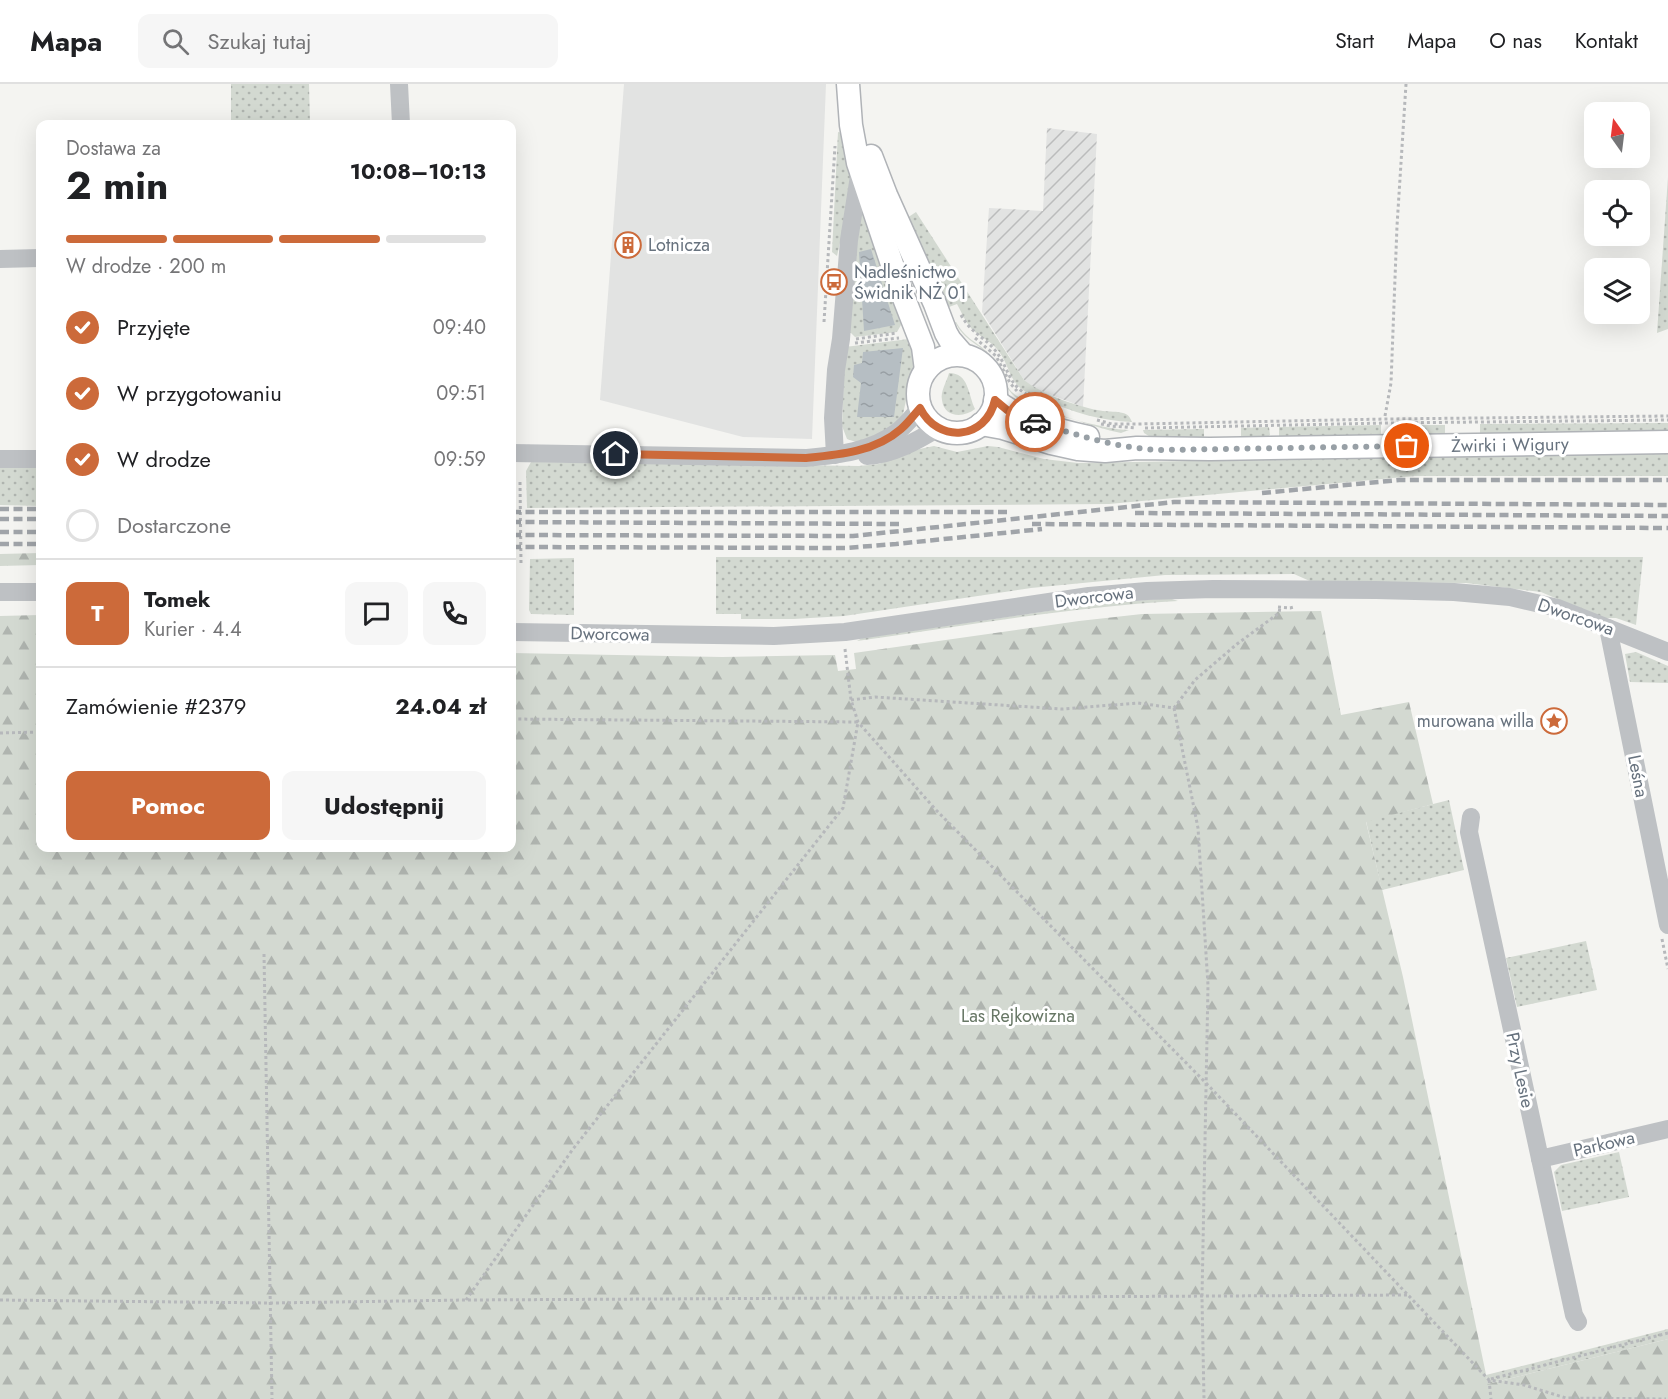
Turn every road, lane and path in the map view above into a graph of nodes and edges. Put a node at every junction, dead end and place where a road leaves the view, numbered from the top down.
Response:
1 (399, 84) edge
2 (848, 84) edge
3 (858, 84) edge
4 (1406, 84) edge
5 (401, 120) edge
6 (835, 139) dead end
7 (860, 170) junction
8 (36, 258) edge
9 (0, 259) edge
10 (957, 317) dead end
11 (824, 325) dead end
12 (916, 330) junction
13 (840, 346) junction
14 (1000, 355) dead end
15 (963, 356) junction
16 (926, 370) junction
17 (995, 400) junction
18 (920, 408) junction
19 (1062, 412) dead end
20 (1071, 413) dead end
21 (1385, 416) dead end
22 (1668, 418) edge
23 (1090, 419) dead end
24 (981, 424) junction
25 (938, 428) junction
26 (1668, 442) edge
27 (1137, 448) junction
28 (516, 453) edge
29 (835, 455) junction
30 (0, 459) edge
31 (36, 459) edge
32 (520, 482) dead end
33 (521, 564) dead end
34 (0, 592) edge
35 (36, 592) edge
36 (1270, 602) dead end
37 (1301, 604) dead end
38 (1280, 606) junction
39 (1608, 628) junction
40 (516, 632) edge
41 (844, 632) junction
42 (1668, 652) edge
43 (851, 700) junction
44 (1174, 708) junction
45 (516, 719) edge
46 (858, 722) junction
47 (36, 732) edge
48 (0, 733) edge
49 (1471, 817) dead end
50 (1668, 925) edge
51 (264, 954) dead end
52 (1206, 1083) junction
53 (1668, 1129) edge
54 (1540, 1159) junction
55 (1408, 1295) junction
56 (1202, 1297) junction
57 (0, 1300) edge
58 (466, 1300) junction
59 (270, 1303) junction
60 (1578, 1322) dead end
61 (1668, 1333) edge
62 (1489, 1380) junction
63 (272, 1399) edge
64 (1204, 1399) edge
65 (1491, 1399) edge
66 (1666, 1399) edge

1 - 5 street
2 - 7 main road
3 - 15 main road
4 - 21 path
6 - 11 path
7 - 12 main road
7 - 13 street
8 - 9 street
10 - 19 path
12 - 13 path
12 - 13 path
12 - 16 main road
13 - 29 street
14 - 20 path
15 - 16 main road
15 - 17 main road
16 - 18 main road
17 - 24 main road
17 - 27 main road, Żwirki i Wigury
18 - 25 main road
18 - 29 street
22 - 23 path
24 - 25 main road
24 - 27 main road, Żwirki i Wigury
25 - 29 street
26 - 27 main road, Żwirki i Wigury
28 - 29 street
30 - 31 street
32 - 33 path
34 - 35 street
36 - 38 path
37 - 38 path
38 - 44 path
39 - 41 street, Dworcowa
39 - 42 street, Dworcowa
39 - 50 street, Leśna
40 - 41 street, Dworcowa
41 - 43 path
43 - 44 path
43 - 46 path
44 - 52 path
45 - 46 path
46 - 52 path
46 - 58 path
47 - 48 path
49 - 54 street, Przy Lesie
51 - 59 path
52 - 55 path
52 - 56 path
53 - 54 street, Parkowa
54 - 60 street, Przy Lesie
55 - 56 path
55 - 62 path
56 - 58 path
56 - 64 path
57 - 59 path
58 - 59 path
59 - 63 path
61 - 62 path
62 - 65 path
62 - 66 path

